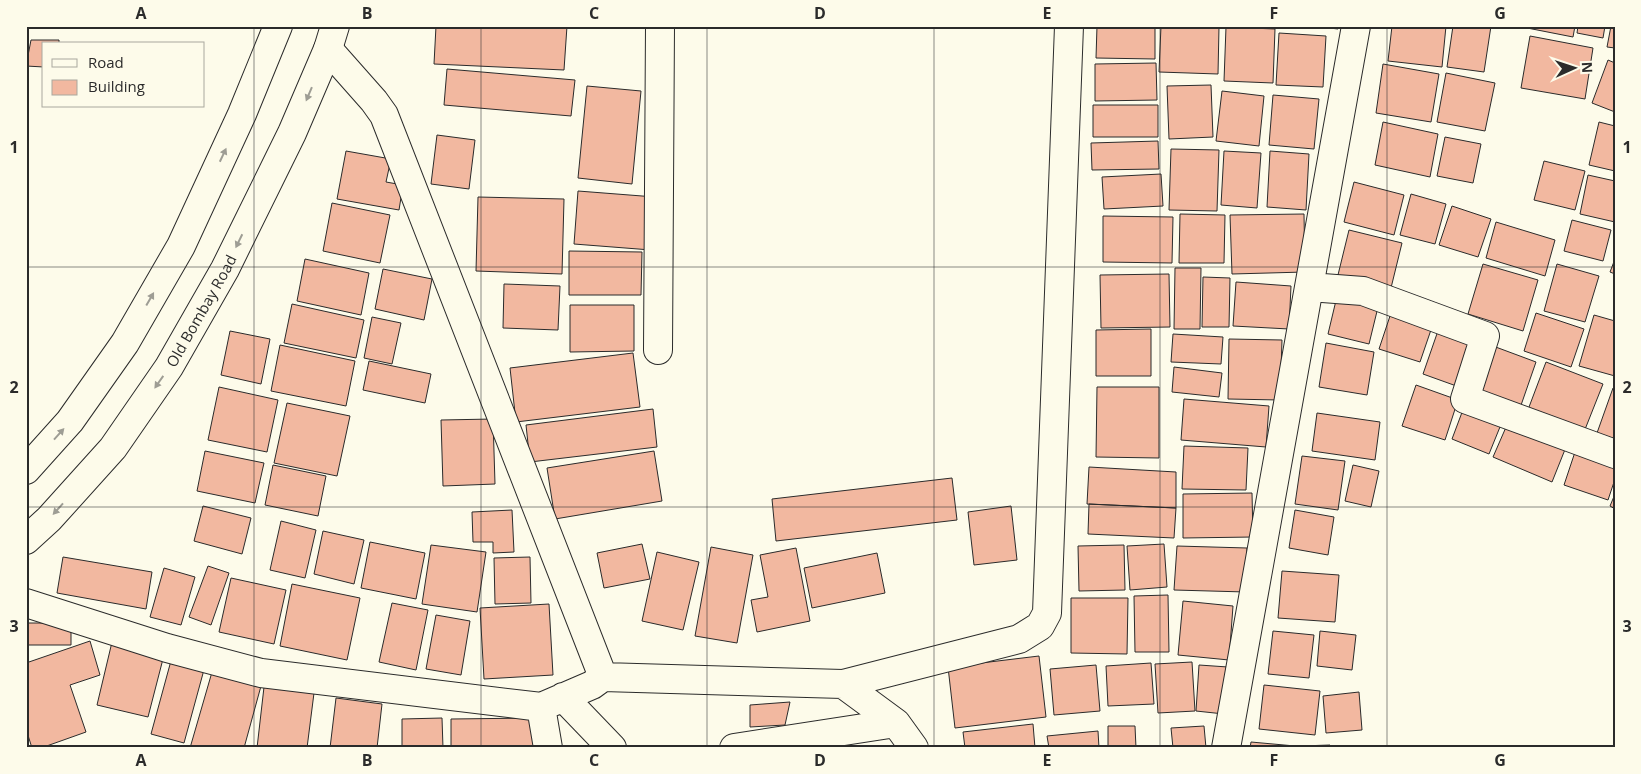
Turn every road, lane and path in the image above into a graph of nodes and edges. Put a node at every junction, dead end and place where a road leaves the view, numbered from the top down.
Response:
1 (660, 26) edge
2 (1069, 26) edge
3 (1356, 26) edge
4 (277, 28) edge
5 (332, 38) edge
6 (1309, 287) junction
7 (658, 350) dead end
8 (1615, 454) edge
9 (26, 470) edge
10 (26, 540) edge
11 (26, 602) edge
12 (603, 677) junction
13 (843, 684) junction
14 (552, 702) junction
15 (896, 723) junction
16 (548, 748) edge
17 (612, 748) edge
18 (734, 748) edge
19 (914, 748) edge
20 (1226, 748) edge

1 - 7 street
2 - 13 street
3 - 6 street
9 -> 4 street
5 -> 10 street, Old Bombay Road
5 - 12 street
6 - 8 street
6 - 20 street
11 - 14 street
12 - 13 street
12 - 14 street
13 - 15 street
14 - 16 street
14 - 17 street
15 - 18 street
15 - 19 street

